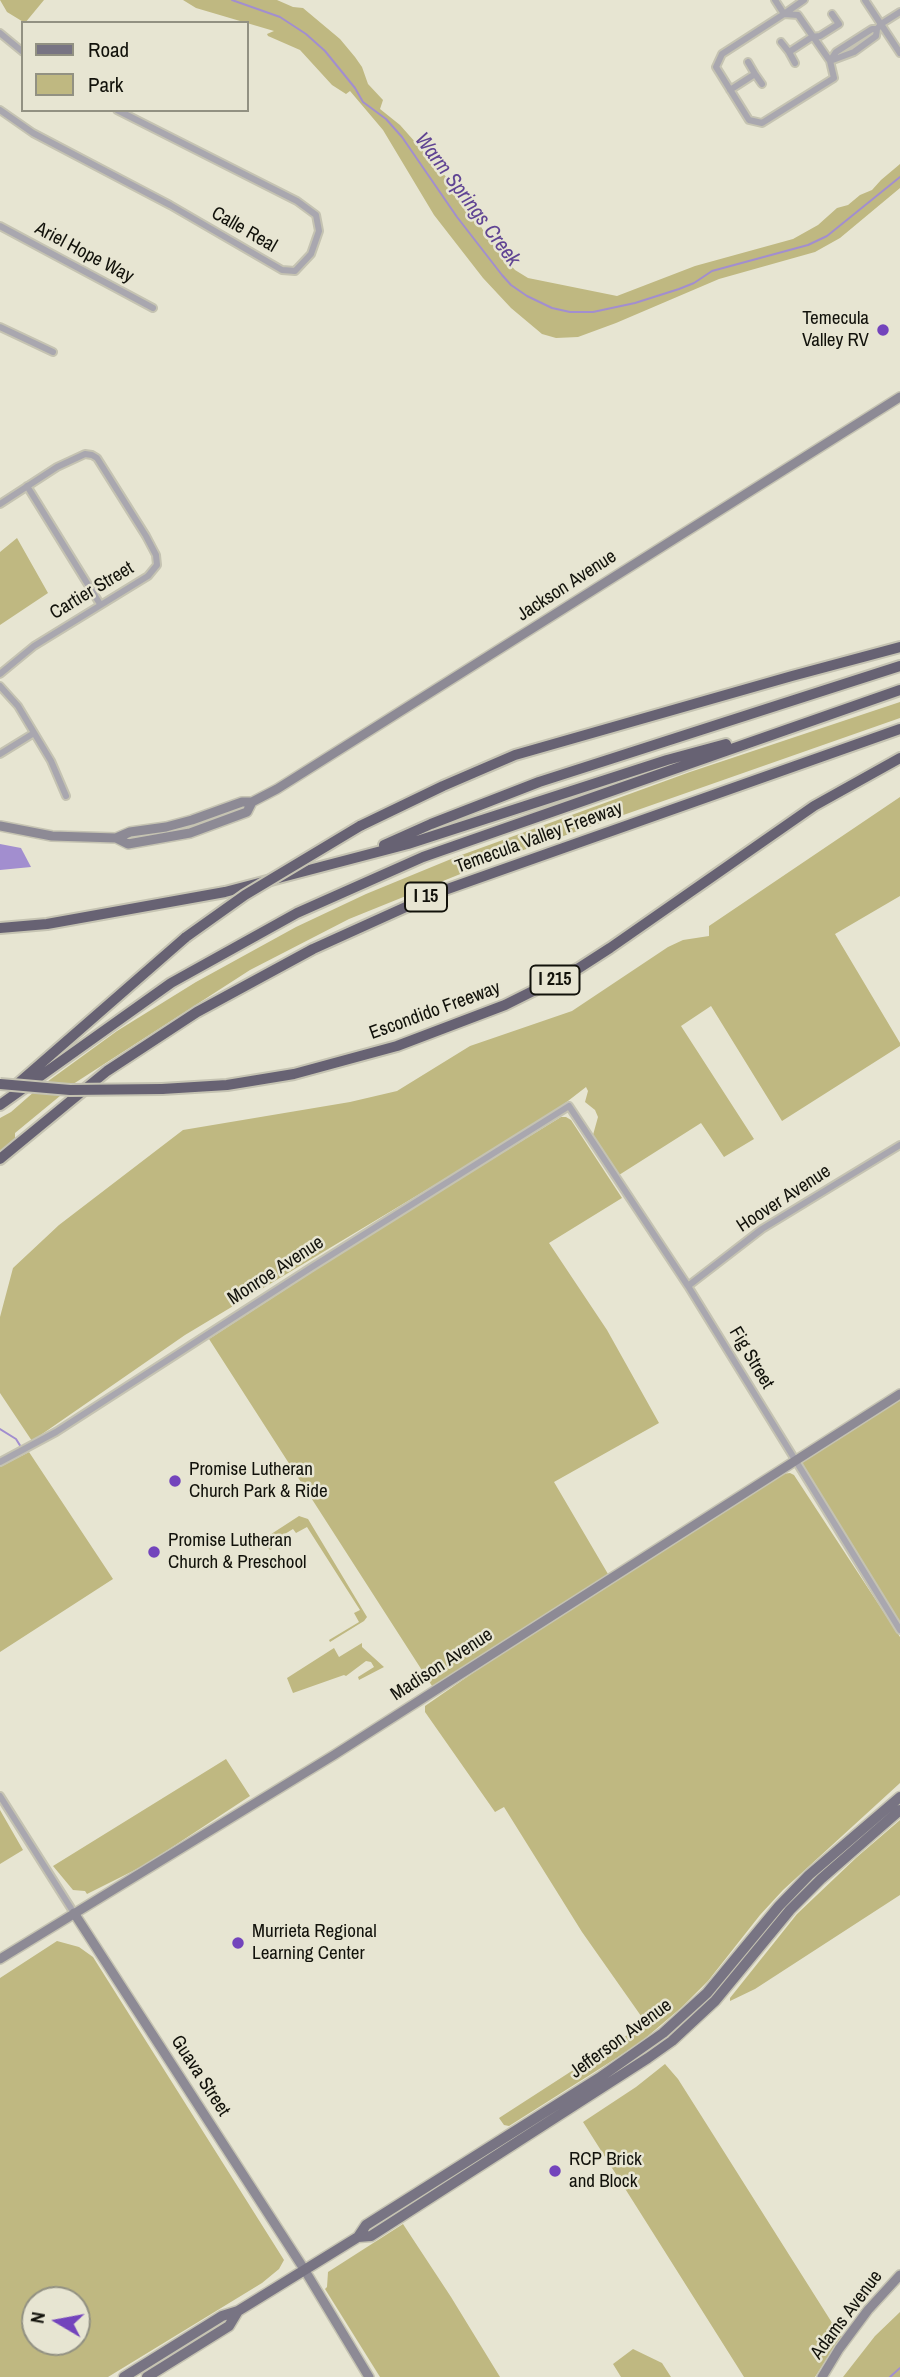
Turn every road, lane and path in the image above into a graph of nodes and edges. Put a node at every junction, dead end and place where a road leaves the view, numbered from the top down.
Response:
1 (775, 0) edge
2 (804, 0) edge
3 (865, 0) edge
4 (900, 12) edge
5 (784, 13) junction
6 (832, 14) dead end
7 (879, 27) junction
8 (0, 33) edge
9 (812, 37) junction
10 (781, 42) dead end
11 (21, 50) edge
12 (789, 52) junction
13 (900, 52) edge
14 (830, 61) junction
15 (748, 62) dead end
16 (795, 63) dead end
17 (755, 74) junction
18 (762, 84) dead end
19 (730, 90) junction
20 (0, 110) edge
21 (121, 112) edge
22 (0, 226) edge
23 (153, 308) dead end
24 (0, 327) edge
25 (53, 352) dead end
26 (900, 397) edge
27 (27, 486) junction
28 (0, 504) edge
29 (100, 604) junction
30 (900, 647) edge
31 (900, 666) edge
32 (0, 674) edge
33 (0, 686) edge
34 (900, 690) edge
35 (816, 719) junction
36 (900, 729) edge
37 (34, 733) junction
38 (0, 754) edge
39 (900, 758) edge
40 (66, 796) dead end
41 (251, 802) junction
42 (215, 812) junction
43 (0, 826) edge
44 (116, 838) junction
45 (146, 841) junction
46 (353, 859) junction
47 (0, 928) edge
48 (0, 1084) edge
49 (0, 1102) edge
50 (569, 1106) joint
51 (900, 1145) edge
52 (0, 1159) edge
53 (688, 1286) junction
54 (900, 1394) edge
55 (794, 1460) junction
56 (0, 1462) edge
57 (900, 1630) edge
58 (0, 1796) edge
59 (900, 1797) edge
60 (900, 1810) edge
61 (74, 1913) junction
62 (0, 1959) edge
63 (358, 2237) junction
64 (304, 2269) junction
65 (900, 2275) edge
66 (238, 2311) junction
67 (124, 2377) edge
68 (147, 2377) edge
69 (369, 2377) edge
70 (822, 2377) edge

1 - 5 street
2 - 5 street
3 - 7 street
4 - 7 street
5 - 9 street
5 - 19 street
6 - 9 street
7 - 13 street
7 - 14 street
8 - 11 street
9 - 12 street
9 - 14 street
10 - 12 street
12 - 16 street
14 - 19 street
15 - 17 street
17 - 18 street
17 - 19 street
20 - 21 street, Calle Real
22 - 23 street, Ariel Hope Way
24 - 25 street
26 - 41 street, Jackson Avenue
27 - 28 street
27 - 29 street
27 - 29 street, Cartier Street
29 - 32 street, Cartier Street
30 - 49 highway, bridge
31 - 46 highway
33 - 37 street
34 - 35 highway, I 15
35 - 46 highway
35 - 49 highway, Temecula Valley Freeway / I 15
36 - 52 highway, Temecula Valley Freeway / I 15
37 - 38 street
37 - 40 street
39 - 48 highway, Escondido Freeway / I 215, bridge
41 - 42 street, Jackson Avenue
41 - 45 street, Jackson Avenue
42 - 44 street, Jackson Avenue
42 - 45 street
43 - 44 street, Jackson Avenue
44 - 45 street, Jackson Avenue
46 - 47 highway
50 - 53 street, Fig Street
50 - 56 street, Monroe Avenue
51 - 53 street, Hoover Avenue
53 - 55 street, Fig Street
54 - 55 street, Madison Avenue
55 - 57 street, Fig Street
55 - 61 street, Madison Avenue
58 - 61 street, Guava Street
59 - 63 main road, Jefferson Avenue
60 - 63 main road, Jefferson Avenue
61 - 62 street, Madison Avenue
61 - 64 street, Guava Street
63 - 64 main road, Jefferson Avenue
64 - 66 main road, Jefferson Avenue
64 - 69 street, Guava Street
65 - 70 street, Adams Avenue
66 - 67 main road, Jefferson Avenue
66 - 68 main road, Jefferson Avenue

